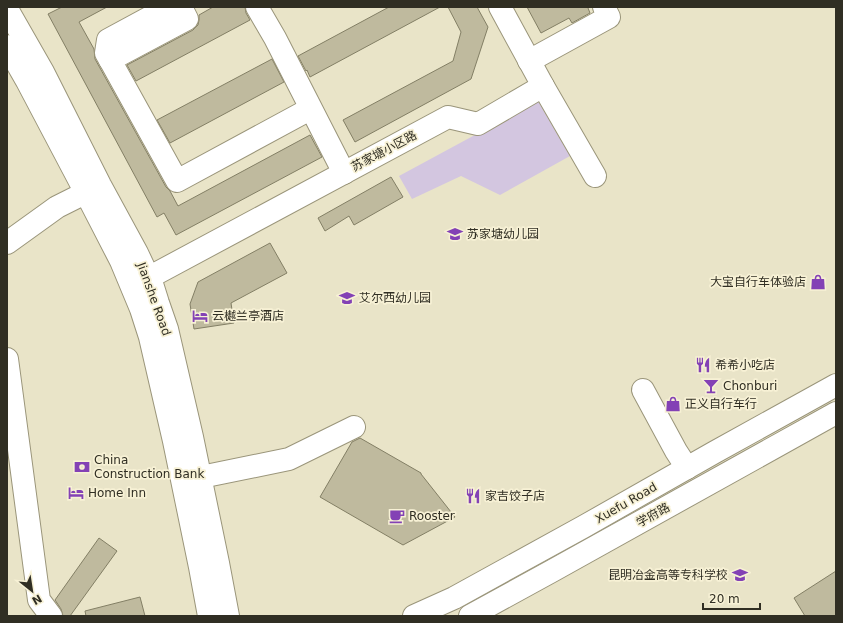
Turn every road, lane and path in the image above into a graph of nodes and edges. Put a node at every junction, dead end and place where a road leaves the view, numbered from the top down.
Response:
1 (257, 7) edge
2 (500, 7) edge
3 (604, 7) edge
4 (8, 8) edge
5 (182, 8) edge
6 (7, 46) edge
7 (529, 60) junction
8 (543, 86) junction
9 (310, 109) junction
10 (344, 173) junction
11 (595, 176) dead end
12 (93, 189) junction
13 (7, 243) edge
14 (148, 278) junction
15 (7, 359) edge
16 (836, 385) edge
17 (643, 390) dead end
18 (836, 413) edge
19 (354, 428) dead end
20 (687, 468) junction
21 (201, 477) junction
22 (43, 611) edge
23 (209, 616) edge
24 (228, 616) edge
25 (414, 616) edge
26 (470, 616) edge

1 - 9 street
2 - 7 street
3 - 7 street
4 - 12 street, Jianshe Road
5 - 9 street
6 - 12 street, Jianshe Road
7 - 8 street
8 - 10 street, 苏家塘小区路
8 - 11 street
9 - 10 street
10 - 14 street, 苏家塘小区路
12 - 13 street
12 - 14 street, Jianshe Road
12 - 23 street, Jianshe Road
14 - 21 street, Jianshe Road
15 - 22 street
16 - 20 street, Xuefu Road
17 - 20 street
18 - 26 street, 学府路
19 - 21 street
20 - 25 street, Xuefu Road
21 - 24 street, Jianshe Road

